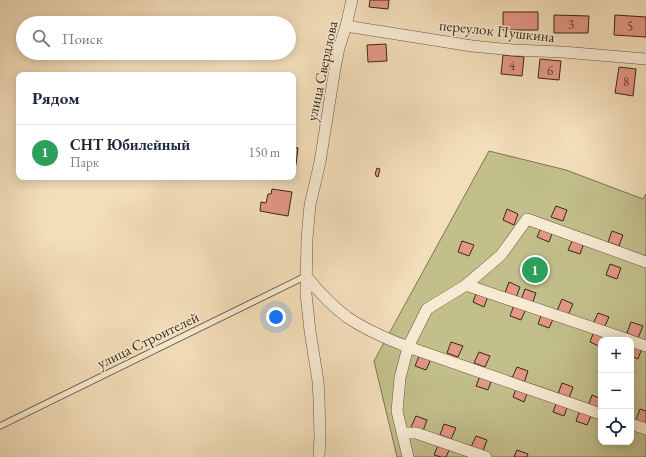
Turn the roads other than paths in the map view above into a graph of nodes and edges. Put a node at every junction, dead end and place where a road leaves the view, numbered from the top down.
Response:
1 (352, 0) edge
2 (346, 26) junction
3 (646, 59) edge
4 (646, 262) edge
5 (306, 276) junction
6 (466, 285) junction
7 (621, 337) edge
8 (634, 342) edge
9 (646, 346) edge
10 (408, 347) junction
11 (598, 413) edge
12 (634, 425) edge
13 (0, 426) edge
14 (646, 429) edge
15 (402, 433) junction
16 (319, 457) edge
17 (408, 457) edge
18 (486, 457) edge

1 - 2 street, улица Свердлова
2 - 3 street, переулок Пушкина
2 - 5 street, улица Свердлова
4 - 6 street
5 - 10 street
5 - 13 lane, улица Строителей
5 - 16 street, улица Свердлова
6 - 7 street
6 - 10 street
8 - 9 street
10 - 11 street
10 - 15 street
12 - 14 street
15 - 17 street
15 - 18 street

